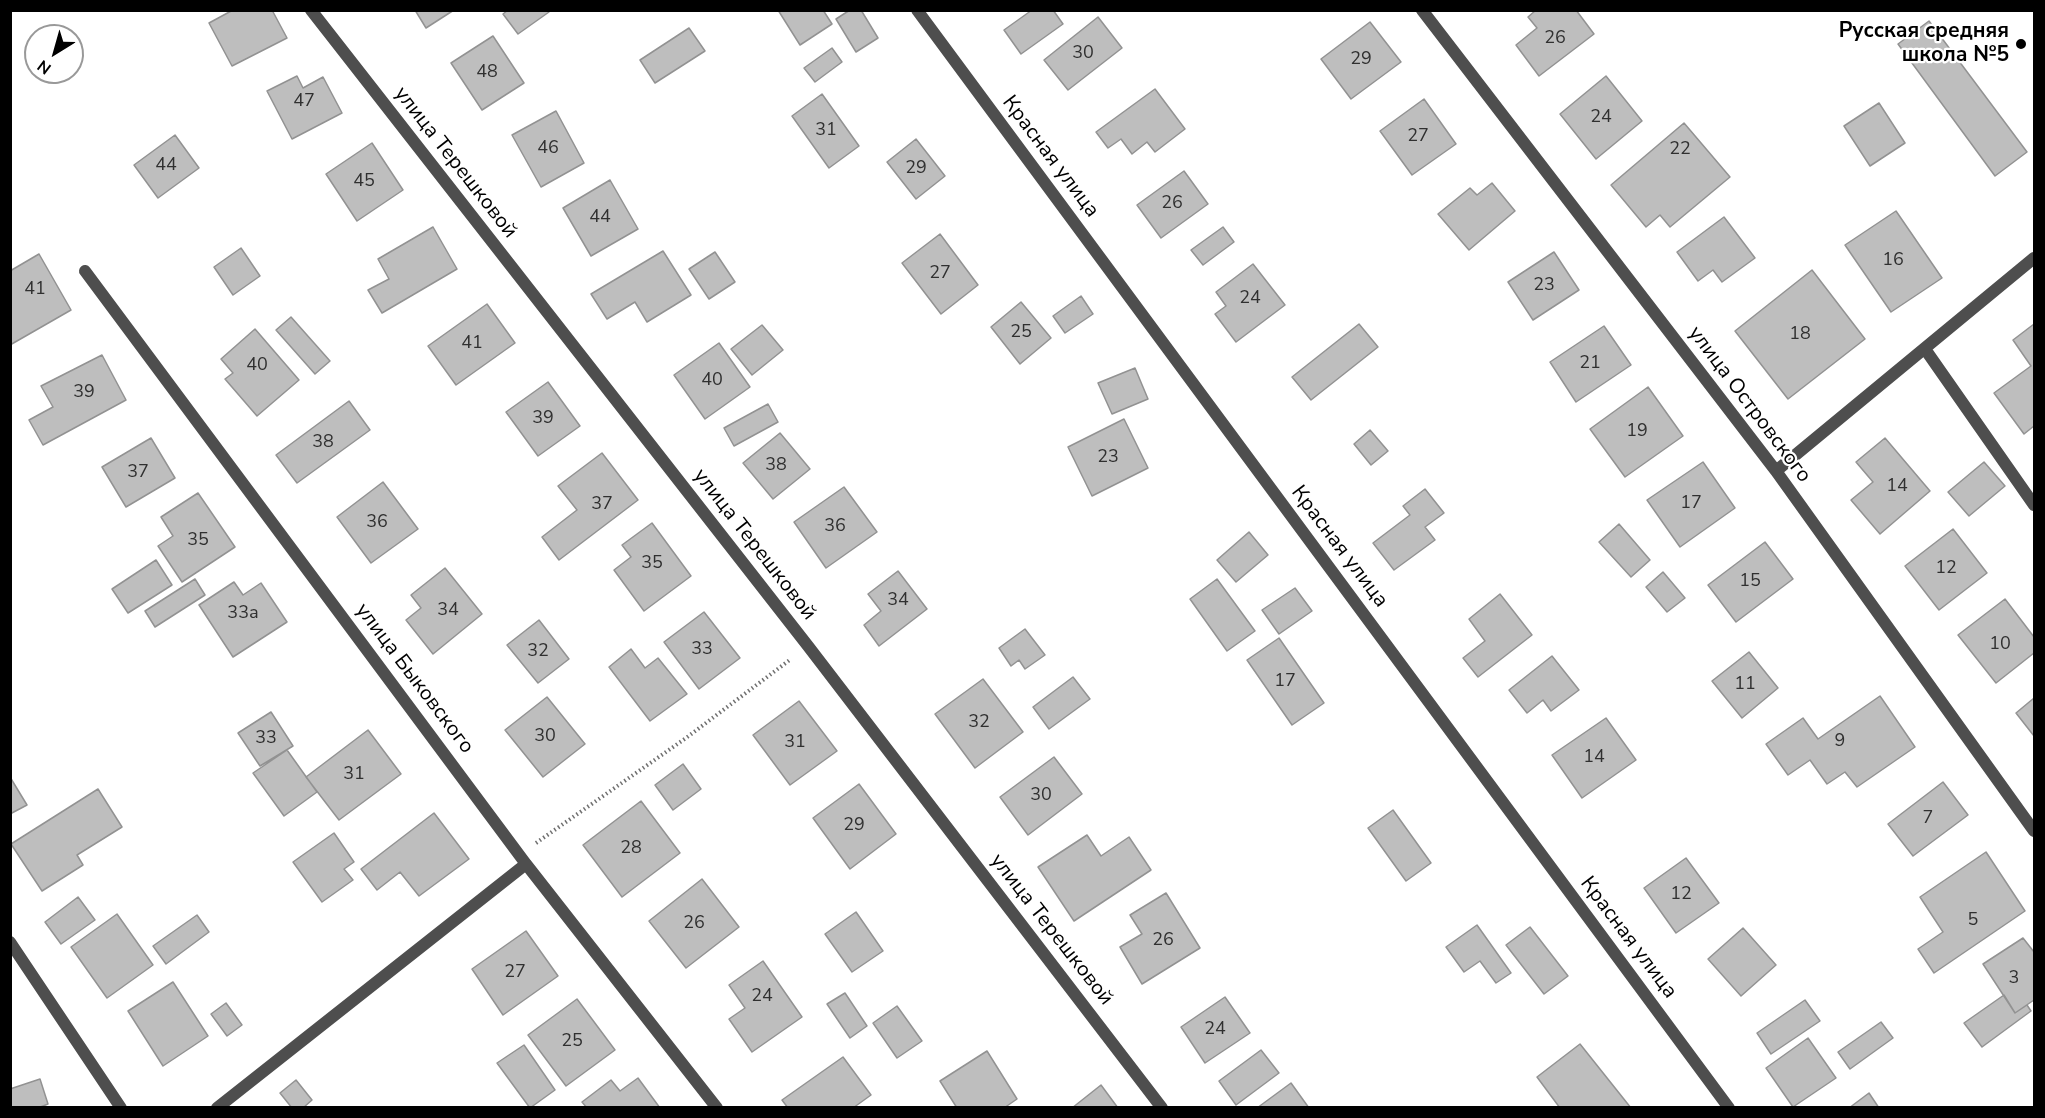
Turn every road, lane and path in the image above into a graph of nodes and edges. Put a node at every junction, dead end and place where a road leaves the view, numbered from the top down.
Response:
1 (310, 10) edge
2 (917, 10) edge
3 (1422, 10) edge
4 (2034, 258) edge
5 (85, 271) dead end
6 (1925, 349) junction
7 (1776, 471) junction
8 (2034, 505) edge
9 (808, 646) junction
10 (2034, 831) edge
11 (523, 859) junction
12 (10, 942) edge
13 (121, 1107) edge
14 (217, 1107) edge
15 (717, 1107) edge
16 (1162, 1107) edge
17 (1729, 1107) edge

1 - 9 street, улица Терешковой
2 - 17 street, Красная улица
3 - 7 street, улица Островского
4 - 6 street
5 - 11 street, улица Быковского
6 - 7 street
6 - 8 street
7 - 10 street, улица Островского
9 - 11 path
9 - 16 street, улица Терешковой
11 - 14 street
11 - 15 street, улица Быковского
12 - 13 street

